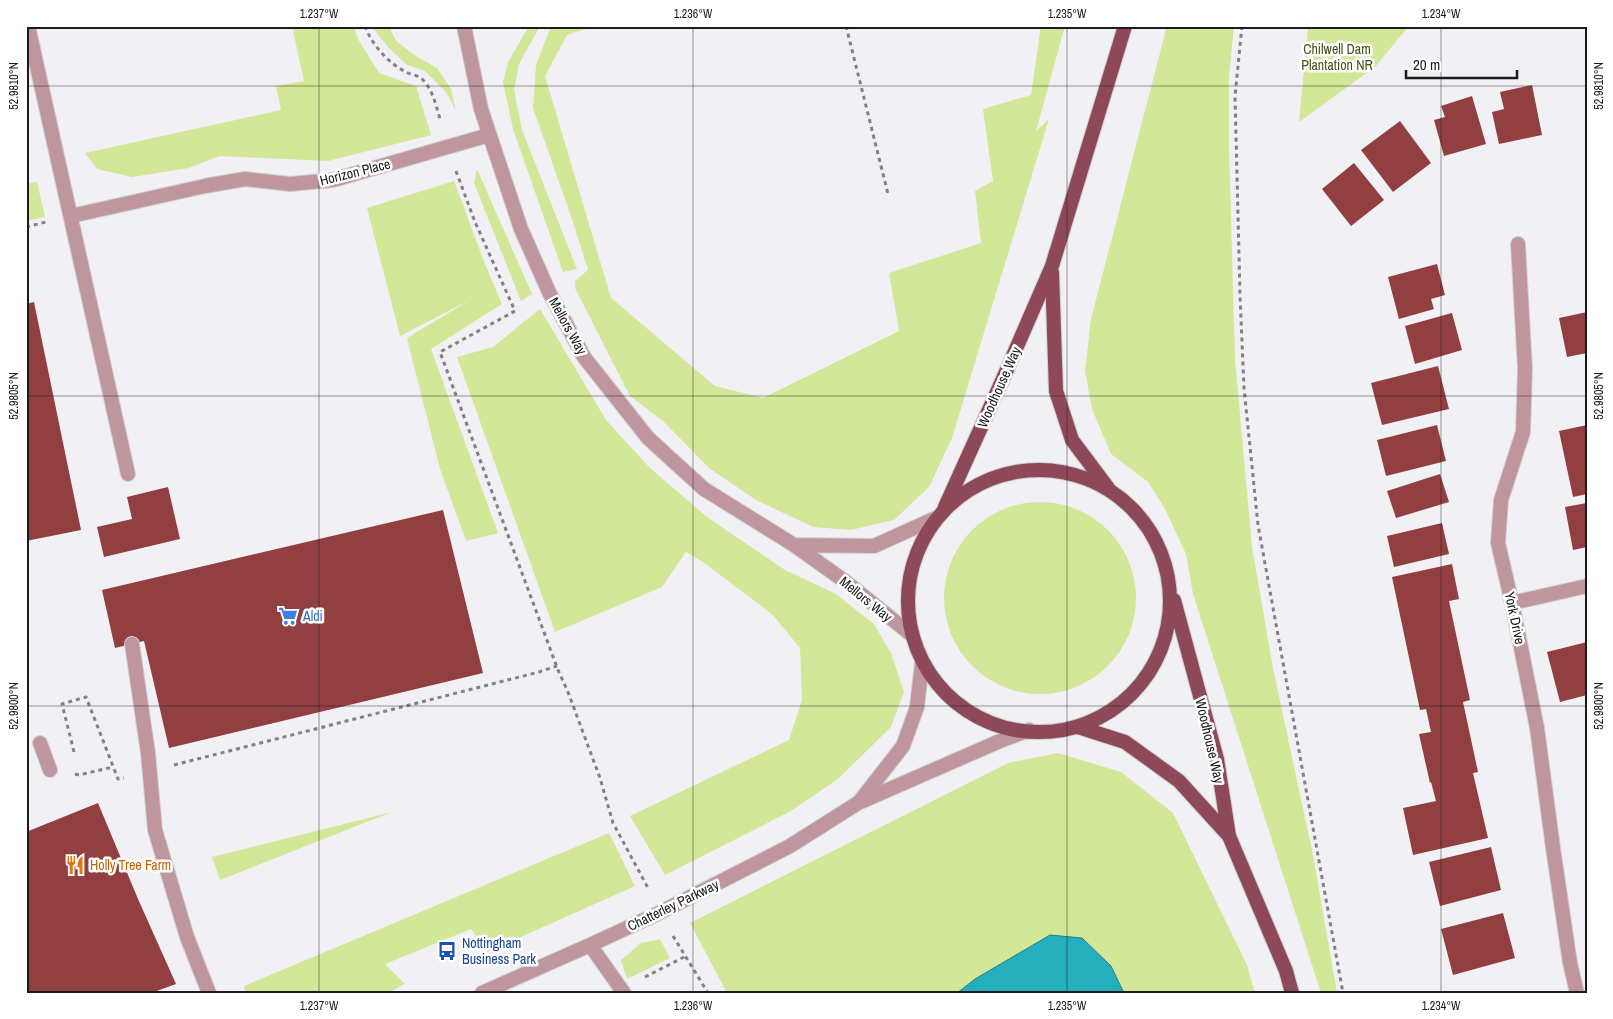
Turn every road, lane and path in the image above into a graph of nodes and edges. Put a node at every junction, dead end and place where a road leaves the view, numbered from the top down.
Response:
1 (28, 26) edge
2 (464, 26) edge
3 (846, 26) edge
4 (1125, 26) edge
5 (1242, 26) edge
6 (488, 135) junction
7 (888, 194) dead end
8 (71, 216) junction
9 (1518, 244) dead end
10 (1052, 266) junction
11 (515, 311) dead end
12 (128, 474) dead end
13 (1109, 489) junction
14 (941, 513) junction
15 (794, 545) junction
16 (1587, 586) edge
17 (1171, 590) junction
18 (1512, 603) junction
19 (913, 636) junction
20 (132, 644) dead end
21 (922, 663) junction
22 (557, 666) junction
23 (1078, 727) junction
24 (1029, 730) junction
25 (40, 743) dead end
26 (76, 758) dead end
27 (77, 767) dead end
28 (113, 767) junction
29 (50, 770) dead end
30 (150, 772) junction
31 (858, 803) junction
32 (1230, 836) junction
33 (644, 879) dead end
34 (670, 932) dead end
35 (590, 945) junction
36 (684, 956) junction
37 (623, 991) edge
38 (209, 993) edge
39 (482, 993) edge
40 (708, 993) edge
41 (1292, 993) edge
42 (1343, 993) edge
43 (1577, 993) edge

1 - 8 street
2 - 6 street, Mellors Way
3 - 7 path
4 - 10 main road, Woodhouse Way
5 - 42 path
6 - 8 street, Horizon Place
6 - 15 street, Mellors Way
8 - 12 street
9 - 18 street, York Drive
10 - 13 main road, Woodhouse Way
10 - 14 main road, Woodhouse Way
11 - 22 path
13 - 14 main road
13 - 17 main road, Woodhouse Way
14 - 15 street
14 - 19 main road, Woodhouse Way
15 - 19 street, Mellors Way
16 - 18 street
17 - 23 main road
17 - 32 main road, Woodhouse Way
18 - 43 street, York Drive
19 - 21 main road, Woodhouse Way
20 - 30 street
21 - 24 main road, Woodhouse Way
21 - 31 street
22 - 30 path
22 - 33 path
23 - 24 main road, Woodhouse Way
23 - 32 main road, Woodhouse Way
24 - 31 street
25 - 29 street
26 - 28 path
27 - 28 path
28 - 30 path
30 - 38 street
31 - 35 street, Chatterley Parkway
32 - 41 main road, Woodhouse Way
34 - 36 path
35 - 37 street
35 - 39 street, Chatterley Parkway
36 - 37 path
36 - 40 path

